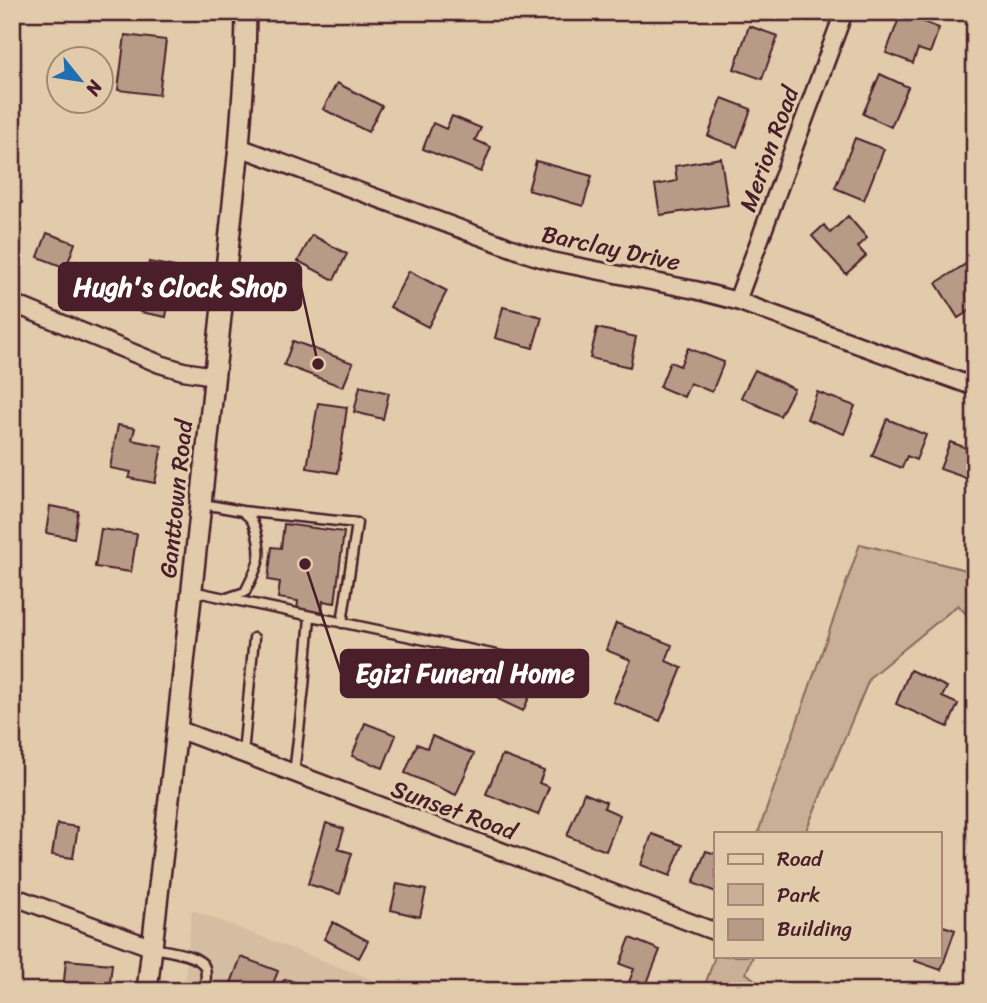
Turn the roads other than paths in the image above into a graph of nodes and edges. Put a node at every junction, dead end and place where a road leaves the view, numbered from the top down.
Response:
1 (246, 12) edge
2 (844, 12) edge
3 (239, 147) junction
4 (737, 301) junction
5 (12, 303) edge
6 (214, 376) junction
7 (975, 387) edge
8 (200, 503) junction
9 (242, 511) junction
10 (192, 591) junction
11 (227, 598) junction
12 (310, 617) junction
13 (342, 623) junction
14 (254, 638) dead end
15 (579, 676) dead end
16 (177, 729) junction
17 (243, 754) junction
18 (294, 774) junction
19 (12, 896) edge
20 (714, 931) edge
21 (153, 948) junction
22 (287, 985) dead end
23 (147, 991) edge
24 (205, 991) edge
25 (301, 991) edge

1 - 3 street, Ganttown Road
2 - 4 street, Merion Road
3 - 4 street, Barclay Drive
3 - 6 street, Ganttown Road
4 - 7 street, Barclay Drive
5 - 6 street
6 - 8 street, Ganttown Road
8 - 9 lane
8 - 10 street, Ganttown Road
9 - 11 lane
9 - 13 lane
10 - 11 lane
10 - 16 street, Ganttown Road
11 - 12 lane
12 - 13 lane
12 - 18 lane
13 - 15 lane
14 - 17 lane
16 - 17 street, Sunset Road
16 - 21 street, Ganttown Road
17 - 18 street, Sunset Road
18 - 20 street, Sunset Road
19 - 21 street
21 - 23 street, Ganttown Road
21 - 24 lane
22 - 25 lane

